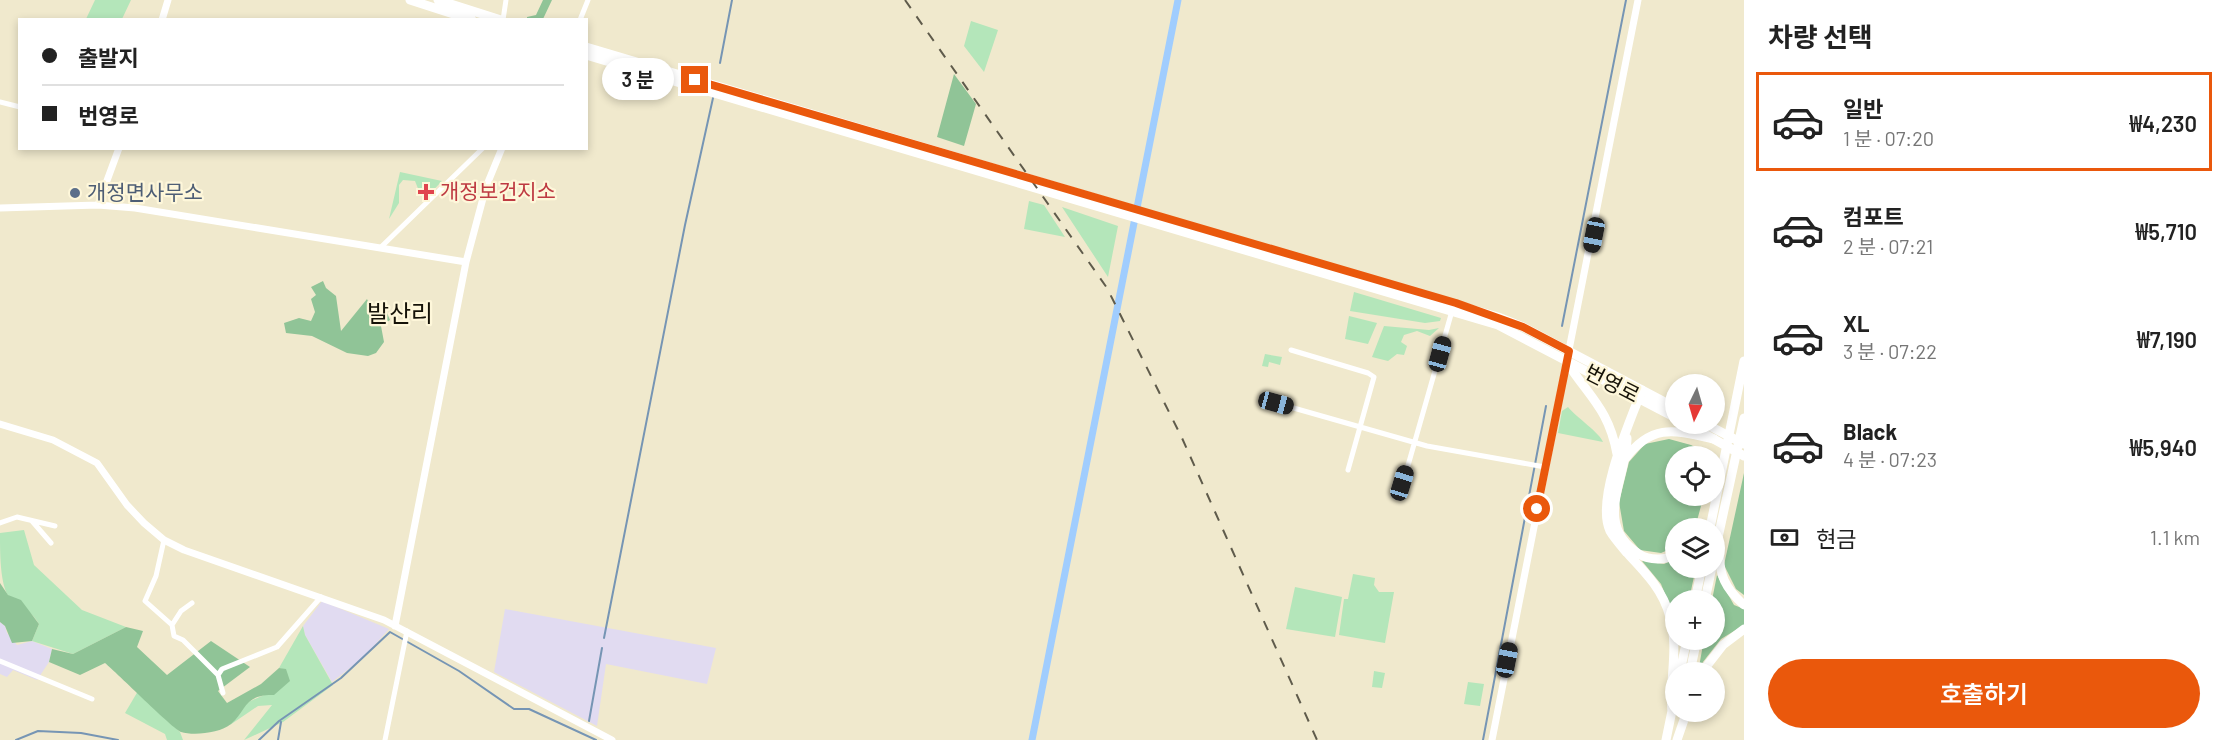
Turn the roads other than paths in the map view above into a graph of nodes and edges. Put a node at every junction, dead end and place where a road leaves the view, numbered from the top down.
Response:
1 (168, 0) edge
2 (410, 0) edge
3 (438, 0) edge
4 (506, 0) edge
5 (588, 0) edge
6 (1638, 0) edge
7 (163, 18) edge
8 (466, 18) edge
9 (496, 18) edge
10 (502, 18) edge
11 (581, 18) edge
12 (588, 48) edge
13 (588, 56) edge
14 (0, 102) edge
15 (18, 106) edge
16 (117, 150) edge
17 (481, 150) edge
18 (501, 150) edge
19 (98, 205) junction
20 (0, 208) edge
21 (1130, 212) junction
22 (1147, 217) junction
23 (380, 248) junction
24 (466, 262) junction
25 (1452, 311) junction
26 (1291, 350) dead end
27 (1569, 351) junction
28 (1566, 361) junction
29 (1744, 361) edge
30 (1641, 394) junction
31 (1276, 403) dead end
32 (1665, 404) edge
33 (1665, 410) edge
34 (1744, 418) edge
35 (0, 424) edge
36 (1361, 425) junction
37 (1705, 434) edge
38 (1725, 434) edge
39 (1714, 439) junction
40 (1415, 441) junction
41 (1744, 444) edge
42 (1725, 452) edge
43 (1744, 456) edge
44 (1620, 458) junction
45 (1543, 467) junction
46 (1348, 470) dead end
47 (1402, 483) dead end
48 (1724, 518) edge
49 (30, 520) junction
50 (0, 523) edge
51 (55, 526) dead end
52 (164, 540) junction
53 (51, 543) dead end
54 (1665, 557) edge
55 (1722, 578) edge
56 (321, 597) junction
57 (192, 603) dead end
58 (1744, 605) edge
59 (172, 625) junction
60 (395, 626) junction
61 (1744, 629) edge
62 (406, 637) junction
63 (0, 661) edge
64 (1676, 662) edge
65 (1710, 662) edge
66 (218, 675) junction
67 (223, 693) dead end
68 (92, 699) dead end
69 (1673, 722) edge
70 (1677, 722) edge
71 (1683, 722) edge
72 (385, 740) edge
73 (612, 740) edge
74 (1492, 740) edge
75 (1666, 740) edge
76 (1676, 740) edge

1 - 7 street
2 - 8 main road
3 - 9 main road
4 - 10 street
5 - 11 street
6 - 27 street
12 - 21 main road, 번영로
13 - 21 main road, 번영로
14 - 15 street
16 - 19 street
17 - 23 street
18 - 24 street
19 - 20 street
19 - 23 street
21 - 22 main road, 번영로
22 - 25 main road, 번영로
22 - 27 main road, 번영로
23 - 24 street
24 - 60 street
25 - 28 main road, 번영로
25 - 40 street
26 - 36 street
27 - 28 street
27 - 30 main road, 번영로
28 - 30 main road, 번영로
28 - 44 main road
28 - 45 street
29 - 42 main road
30 - 32 main road, 번영로
30 - 33 main road, 번영로
30 - 44 main road
31 - 36 street
34 - 48 main road
35 - 52 street
36 - 40 street
36 - 46 street
37 - 39 main road
38 - 41 main road
39 - 43 main road
39 - 44 main road
40 - 45 street
40 - 47 street
44 - 54 main road
44 - 64 main road
45 - 74 street
49 - 50 street
49 - 51 street
49 - 53 street
52 - 56 street
52 - 59 street
55 - 58 main road
56 - 60 street
56 - 66 street
57 - 59 street
59 - 66 street
60 - 62 street
61 - 65 main road
62 - 72 street
62 - 73 street
63 - 68 street
66 - 67 street
69 - 75 main road
70 - 76 main road
71 - 76 main road

